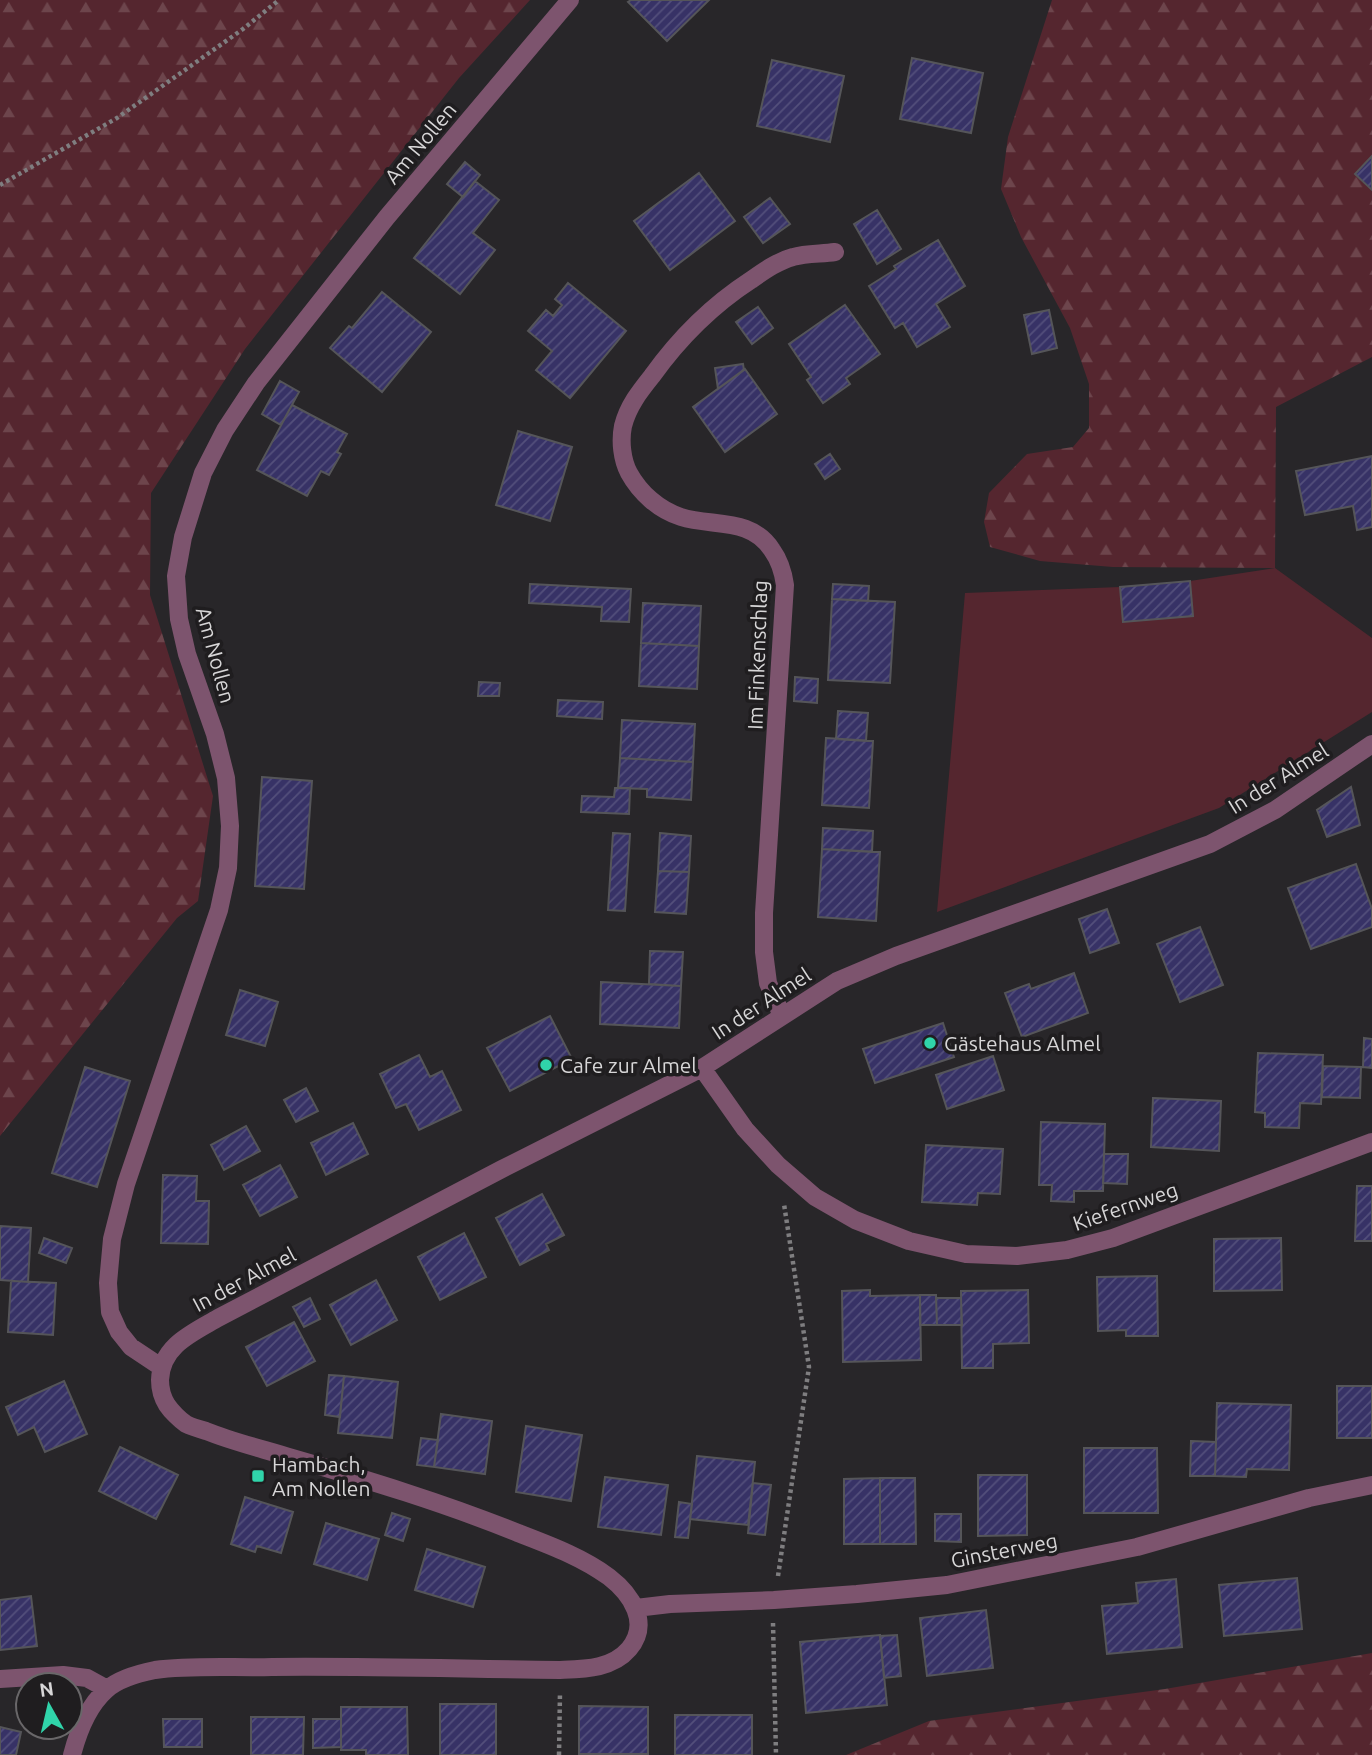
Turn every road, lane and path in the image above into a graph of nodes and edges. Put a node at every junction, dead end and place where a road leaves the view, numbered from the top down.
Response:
1 (279, 0) edge
2 (570, 0) edge
3 (0, 185) edge
4 (835, 252) dead end
5 (1372, 744) edge
6 (782, 1016) junction
7 (702, 1068) junction
8 (1372, 1142) edge
9 (778, 1165) junction
10 (161, 1367) junction
11 (1372, 1485) edge
12 (775, 1600) junction
13 (636, 1608) junction
14 (560, 1671) junction
15 (0, 1678) edge
16 (107, 1689) junction
17 (72, 1755) edge
18 (559, 1755) edge
19 (776, 1755) edge

1 - 3 path
2 - 10 street, Am Nollen
4 - 6 street, Im Finkenschlag
5 - 6 street, In der Almel
6 - 7 street, In der Almel
7 - 9 street, Kiefernweg
7 - 10 street, In der Almel
8 - 9 street, Kiefernweg
9 - 12 path
10 - 13 street
11 - 12 street, Ginsterweg
12 - 13 street, Ginsterweg
12 - 19 path
13 - 14 street
14 - 16 street
14 - 18 path
15 - 16 street
16 - 17 street

